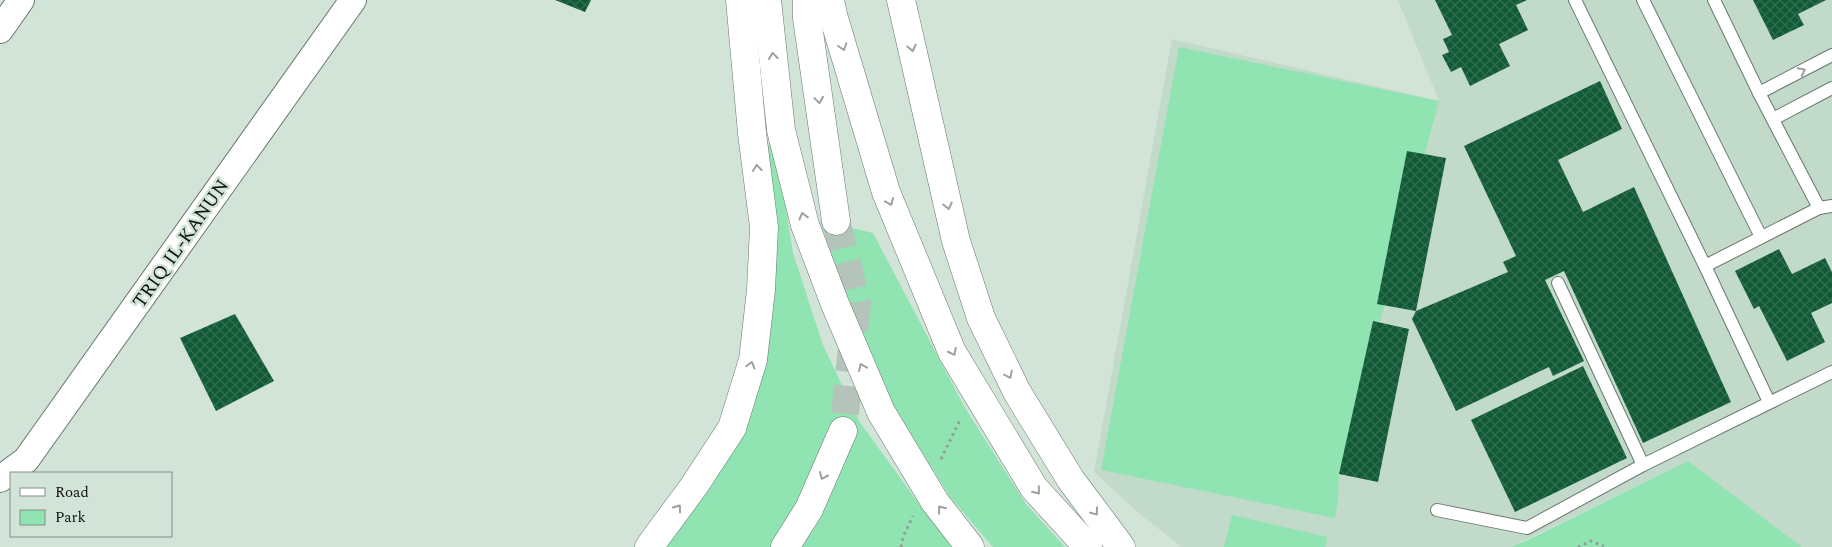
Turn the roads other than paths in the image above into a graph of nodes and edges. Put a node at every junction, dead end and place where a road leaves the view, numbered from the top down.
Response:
1 (20, 0) edge
2 (353, 0) edge
3 (740, 0) edge
4 (767, 0) edge
5 (807, 0) edge
6 (830, 0) edge
7 (901, 0) edge
8 (1574, 0) edge
9 (1643, 0) edge
10 (1714, 0) edge
11 (0, 30) edge
12 (1832, 55) edge
13 (1832, 88) edge
14 (1759, 93) junction
15 (1773, 119) junction
16 (1826, 207) edge
17 (836, 221) tunnel mouth
18 (1761, 238) junction
19 (1705, 266) junction
20 (1558, 283) dead end
21 (1832, 372) edge
22 (1769, 402) junction
23 (843, 431) tunnel mouth
24 (1643, 465) junction
25 (0, 479) edge
26 (1437, 510) dead end
27 (649, 547) edge
28 (785, 547) edge
29 (970, 547) edge
30 (1088, 547) edge
31 (1122, 547) edge

1 - 11 street
2 - 25 street, TRIQ IL-KANUN
27 -> 3 highway
29 -> 4 highway
5 -> 17 highway
6 -> 30 highway
7 -> 31 highway
8 - 19 lane
9 - 18 lane
10 - 14 lane
14 -> 12 lane
13 - 15 lane
14 - 15 lane
15 - 16 lane
16 - 18 lane
18 - 19 lane
19 - 22 lane
20 - 24 lane
21 - 22 lane
22 - 24 lane
23 -> 28 highway
24 - 26 lane

